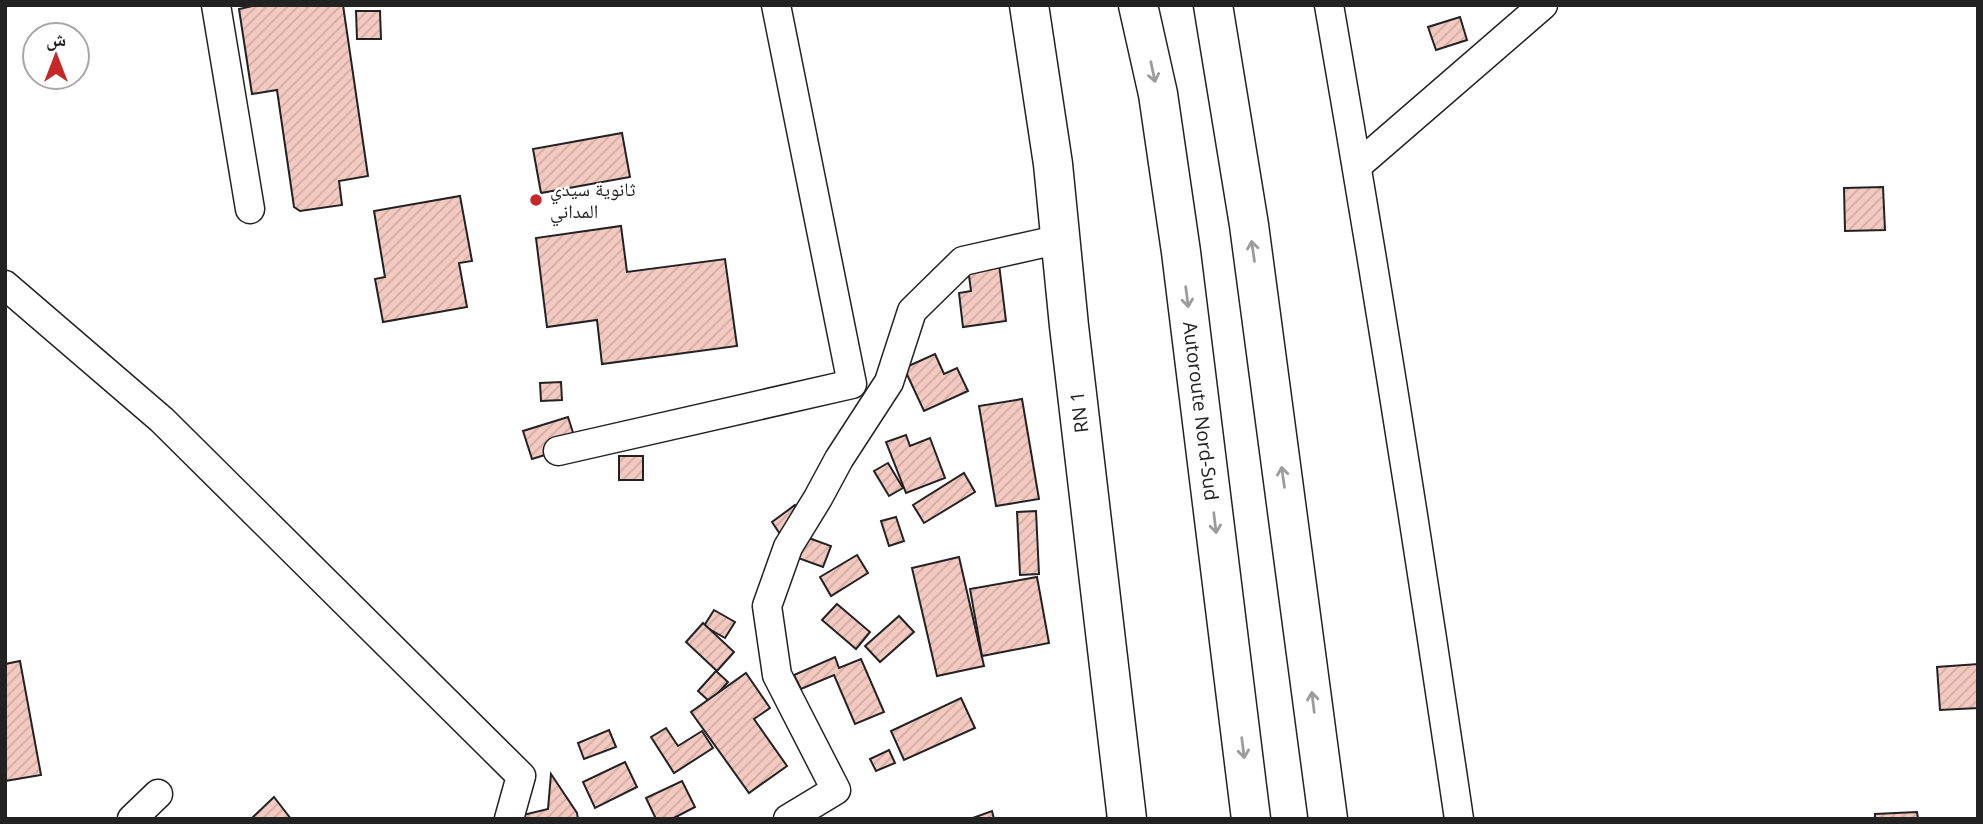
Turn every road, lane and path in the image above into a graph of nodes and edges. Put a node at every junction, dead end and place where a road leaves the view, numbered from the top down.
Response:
1 (216, 5) edge
2 (776, 5) edge
3 (1029, 5) edge
4 (1138, 5) edge
5 (1213, 5) edge
6 (1329, 5) edge
7 (1543, 5) edge
8 (1357, 166) junction
9 (250, 209) dead end
10 (1060, 239) junction
11 (5, 285) edge
12 (558, 451) dead end
13 (158, 794) dead end
14 (132, 819) edge
15 (509, 819) edge
16 (788, 819) edge
17 (1127, 819) edge
18 (1251, 819) edge
19 (1328, 819) edge
20 (1459, 819) edge

1 - 9 street
2 - 12 street
3 - 10 main road, RN 1
4 -> 18 main road, Autoroute Nord-Sud
19 -> 5 main road
6 - 8 street
7 - 8 street
8 - 20 street
10 - 16 street
10 - 17 main road, RN 1
11 - 15 street
13 - 14 street

